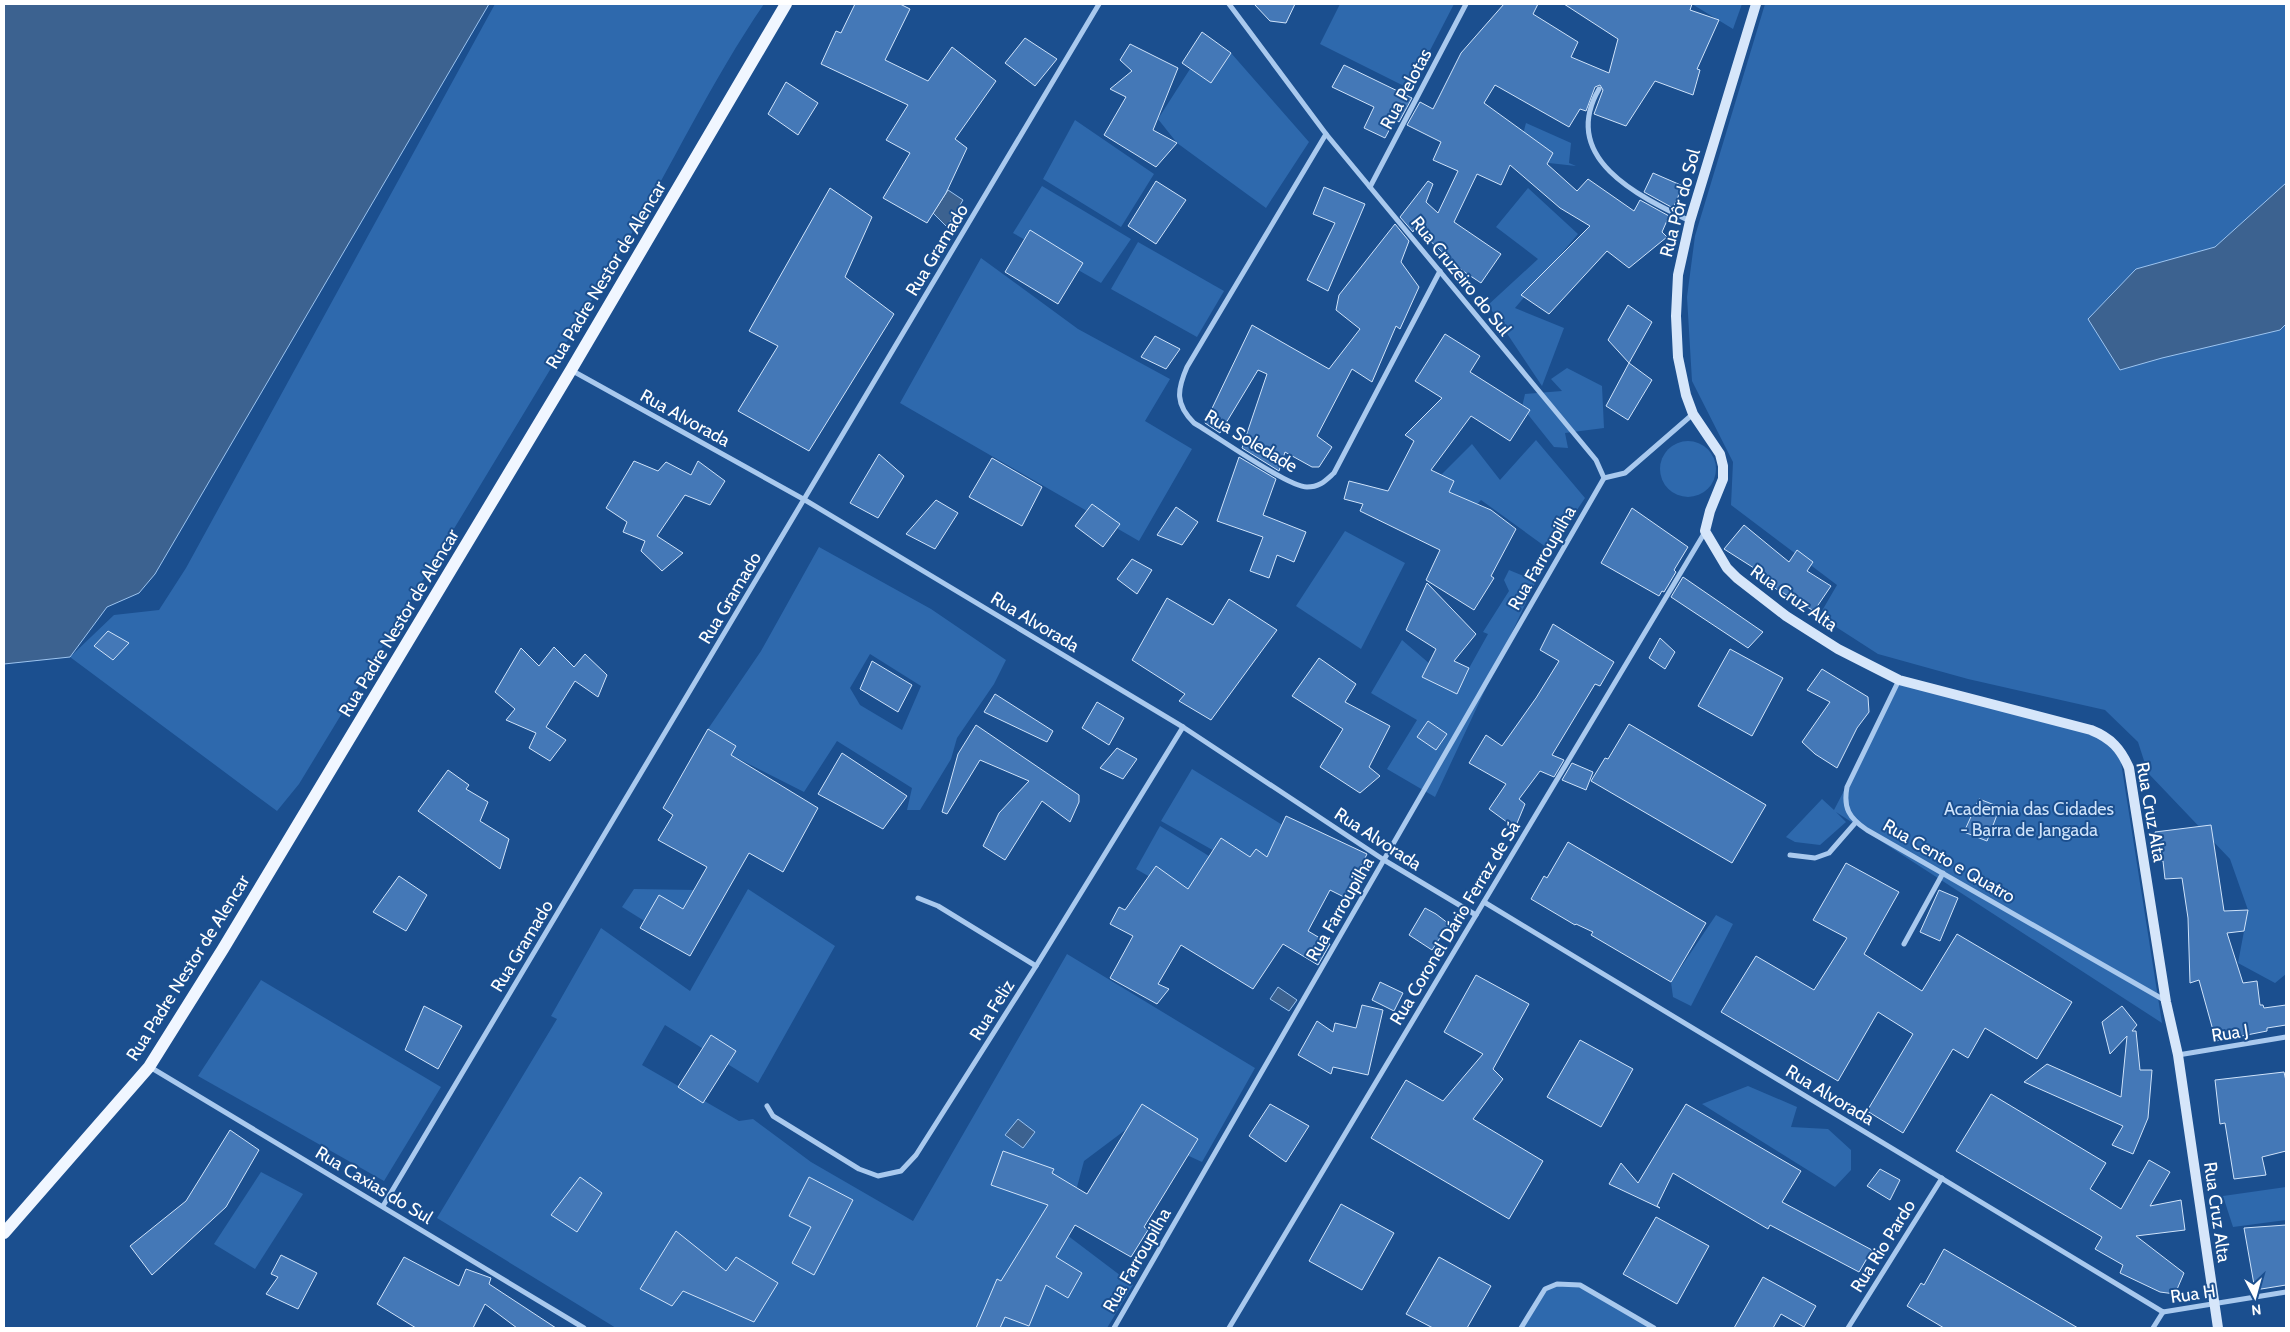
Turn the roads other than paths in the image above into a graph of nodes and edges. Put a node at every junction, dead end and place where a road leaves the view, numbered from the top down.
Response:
1 (786, 4) edge
2 (1099, 4) edge
3 (1229, 4) edge
4 (1466, 4) edge
5 (1756, 4) edge
6 (1599, 89) dead end
7 (1326, 134) junction
8 (1370, 187) junction
9 (1690, 221) junction
10 (1440, 271) junction
11 (571, 370) junction
12 (1693, 414) junction
13 (1604, 478) junction
14 (804, 500) junction
15 (1705, 531) junction
16 (1899, 680) junction
17 (1183, 727) junction
18 (1856, 822) junction
19 (1790, 854) dead end
20 (1384, 860) junction
21 (1943, 873) junction
22 (918, 898) dead end
23 (1484, 902) junction
24 (1476, 915) junction
25 (1904, 944) dead end
26 (1036, 966) junction
27 (2166, 1002) junction
28 (2286, 1037) edge
29 (2178, 1056) junction
30 (149, 1067) junction
31 (767, 1106) dead end
32 (1942, 1178) junction
33 (383, 1206) junction
34 (4, 1233) edge
35 (2286, 1292) edge
36 (2214, 1306) junction
37 (2163, 1312) junction
38 (584, 1328) edge
39 (1114, 1328) edge
40 (1229, 1328) edge
41 (1521, 1328) edge
42 (1654, 1328) edge
43 (1848, 1328) edge
44 (2153, 1328) edge
45 (2218, 1328) edge

1 - 11 main road, Rua Padre Nestor de Alencar
2 - 14 street, Rua Gramado
3 - 7 street, Rua Cruzeiro do Sul
4 - 8 street, Rua Pelotas
5 - 9 main road, Rua Pôr do Sol
6 - 9 street
7 - 8 street, Rua Cruzeiro do Sul
7 - 10 street, Rua Soledade
8 - 10 street, Rua Cruzeiro do Sul
9 - 12 main road, Rua Pôr do Sol
10 - 13 street, Rua Cruzeiro do Sul
11 - 14 street, Rua Alvorada
11 - 30 main road, Rua Padre Nestor de Alencar
12 - 13 street
12 - 15 main road, Rua Pôr do Sol
13 - 20 street, Rua Farroupilha
14 - 17 street, Rua Alvorada
14 - 33 street, Rua Gramado
15 - 16 main road, Rua Cruz Alta
15 - 23 street, Rua Coronel Dário Ferraz de Sá
16 - 18 street, Rua Cento e Quatro
16 - 27 main road, Rua Cruz Alta
17 - 20 street, Rua Alvorada
17 - 26 street, Rua Feliz
18 - 19 street
18 - 21 street, Rua Cento e Quatro
20 - 24 street, Rua Alvorada
20 - 39 street, Rua Farroupilha
21 - 25 street
21 - 27 street, Rua Cento e Quatro
22 - 26 street
23 - 24 street, Rua Coronel Dário Ferraz de Sá
23 - 32 street, Rua Alvorada
24 - 40 street, Rua Coronel Dário Ferraz de Sá
26 - 31 street, Rua Feliz
27 - 29 main road, Rua Cruz Alta
28 - 29 street, Rua J
29 - 36 main road, Rua Cruz Alta
30 - 33 street, Rua Caxias do Sul
30 - 34 main road, Rua Padre Nestor de Alencar
32 - 37 street, Rua Alvorada
32 - 43 street, Rua Rio Pardo
33 - 38 street, Rua Caxias do Sul
35 - 36 street, Rua H
36 - 37 street, Rua H
36 - 45 main road, Rua Cruz Alta
37 - 44 street
41 - 42 street

